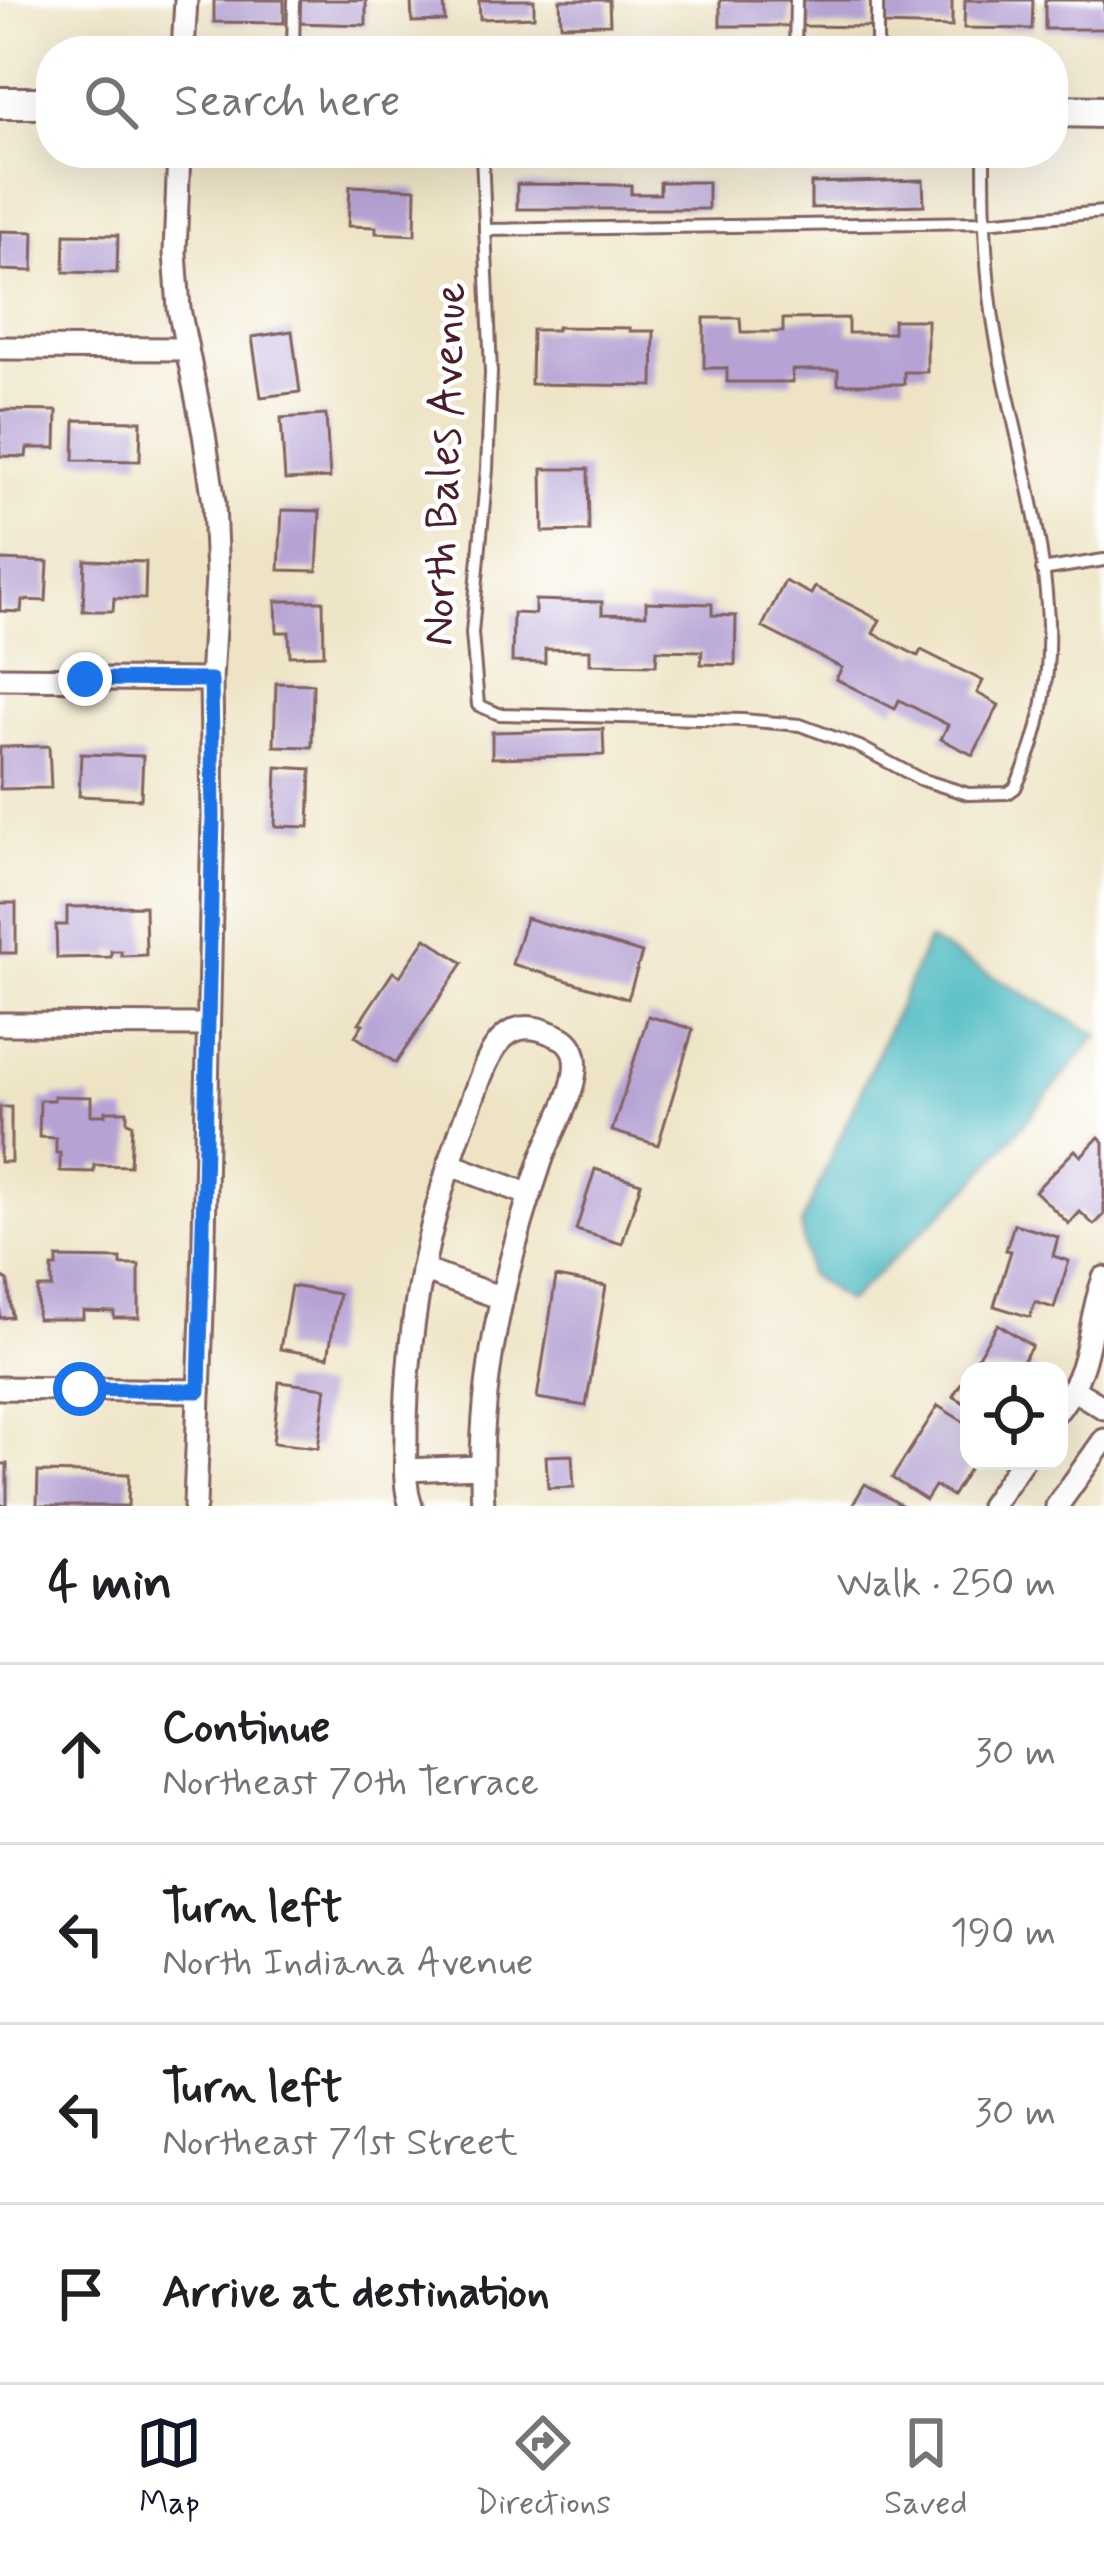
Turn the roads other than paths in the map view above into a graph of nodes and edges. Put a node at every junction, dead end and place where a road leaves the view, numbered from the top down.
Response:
1 (186, 0) edge
2 (294, 0) edge
3 (796, 0) edge
4 (877, 0) edge
5 (184, 36) edge
6 (293, 36) edge
7 (795, 36) edge
8 (877, 36) edge
9 (0, 103) edge
10 (36, 103) edge
11 (1068, 111) edge
12 (1104, 112) edge
13 (179, 168) edge
14 (483, 168) edge
15 (984, 168) edge
16 (1104, 212) edge
17 (984, 222) junction
18 (485, 230) junction
19 (0, 348) edge
20 (187, 349) junction
21 (1104, 560) edge
22 (1042, 570) junction
23 (0, 678) edge
24 (211, 680) junction
25 (0, 1024) edge
26 (208, 1025) junction
27 (449, 1164) junction
28 (530, 1195) junction
29 (422, 1270) junction
30 (1104, 1278) edge
31 (502, 1298) junction
32 (0, 1388) edge
33 (1075, 1390) junction
34 (199, 1391) junction
35 (1068, 1398) edge
36 (1104, 1408) edge
37 (1104, 1439) edge
38 (481, 1467) junction
39 (406, 1470) junction
40 (1016, 1470) edge
41 (195, 1506) edge
42 (411, 1506) edge
43 (483, 1506) edge
44 (991, 1506) edge
45 (1057, 1506) edge

1 - 5 street
2 - 6 lane
3 - 7 lane
4 - 8 lane
9 - 10 main road
11 - 12 main road
13 - 20 street
14 - 18 lane, North Bales Avenue
15 - 17 lane
16 - 17 lane
17 - 18 lane
17 - 22 lane
18 - 22 lane, North Bales Avenue
19 - 20 street
20 - 24 street
21 - 22 lane
23 - 24 street
24 - 26 street
25 - 26 street
26 - 34 street
27 - 28 street
27 - 28 street
27 - 29 street
28 - 31 street
29 - 31 street
29 - 39 street
30 - 33 street
31 - 38 street
32 - 34 street
33 - 35 street
33 - 36 street
34 - 41 street
37 - 45 street
38 - 39 street
38 - 43 street
39 - 42 street
40 - 44 street

